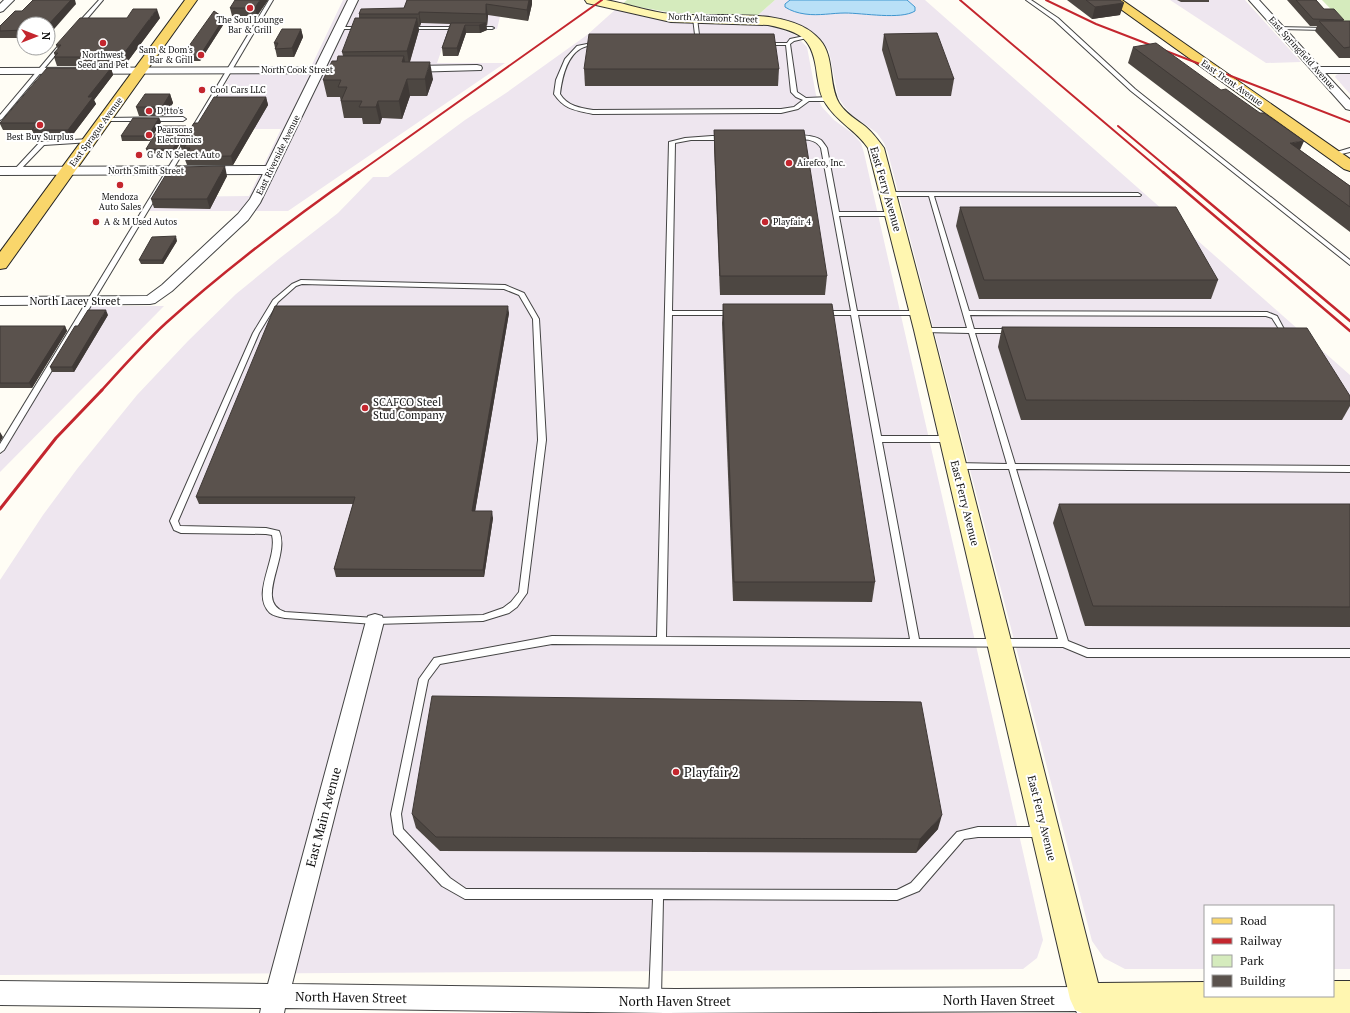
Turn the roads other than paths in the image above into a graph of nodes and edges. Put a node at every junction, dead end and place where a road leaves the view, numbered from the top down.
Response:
1 (9, 0) edge
2 (101, 0) edge
3 (191, 0) edge
4 (271, 0) edge
5 (353, 0) edge
6 (591, 0) edge
7 (1028, 0) edge
8 (1114, 0) edge
9 (1254, 0) edge
10 (0, 9) edge
11 (695, 18) junction
12 (340, 28) junction
13 (370, 28) edge
14 (401, 28) edge
15 (462, 28) edge
16 (469, 28) edge
17 (492, 28) dead end
18 (1280, 28) junction
19 (1334, 28) edge
20 (76, 29) edge
21 (788, 35) junction
22 (66, 41) edge
23 (601, 43) edge
24 (690, 43) edge
25 (698, 43) junction
26 (704, 43) edge
27 (756, 44) edge
28 (477, 68) dead end
29 (398, 69) edge
30 (0, 70) edge
31 (40, 70) junction
32 (141, 70) junction
33 (230, 70) junction
34 (319, 70) junction
35 (335, 70) edge
36 (1318, 70) junction
37 (1350, 70) edge
38 (808, 99) junction
39 (830, 99) junction
40 (1350, 107) edge
41 (0, 118) edge
42 (183, 119) dead end
43 (105, 120) junction
44 (733, 138) edge
45 (786, 138) edge
46 (89, 141) junction
47 (1350, 150) edge
48 (1333, 154) junction
49 (1350, 166) edge
50 (271, 170) junction
51 (0, 171) edge
52 (16, 171) junction
53 (68, 171) junction
54 (169, 171) junction
55 (888, 194) junction
56 (931, 194) junction
57 (1138, 195) dead end
58 (836, 214) junction
59 (893, 214) junction
60 (1, 262) edge
61 (1350, 263) edge
62 (150, 300) joint
63 (0, 301) edge
64 (90, 301) junction
65 (669, 313) junction
66 (738, 313) edge
67 (816, 313) edge
68 (854, 313) junction
69 (966, 313) junction
70 (920, 322) junction
71 (971, 330) junction
72 (1018, 331) edge
73 (1270, 332) edge
74 (878, 439) junction
75 (949, 439) junction
76 (0, 450) edge
77 (956, 466) junction
78 (1012, 467) junction
79 (1350, 469) edge
80 (375, 621) junction
81 (661, 641) junction
82 (915, 643) junction
83 (1064, 643) junction
84 (999, 644) junction
85 (1350, 653) edge
86 (1045, 832) junction
87 (658, 894) junction
88 (0, 993) edge
89 (1350, 997) edge
90 (274, 1004) edge
91 (668, 1005) edge
92 (568, 1006) edge
93 (982, 1006) edge
94 (1087, 1006) edge
95 (785, 1007) edge

1 - 10 street
2 - 20 lane
3 - 32 main road, East Sprague Avenue
4 - 33 lane
5 - 12 street, East Riverside Avenue
6 - 11 street, North Altamont Street
7 - 61 lane
8 - 48 main road, East Trent Avenue
9 - 18 street, East Springfield Avenue
11 - 21 street, North Altamont Street
11 - 25 lane
12 - 13 lane
12 - 34 street, East Riverside Avenue
14 - 15 lane
16 - 17 lane
18 - 19 lane
18 - 36 street, East Springfield Avenue
21 - 27 lane
21 - 38 lane
21 - 39 street, East Ferry Avenue
22 - 31 lane
23 - 38 lane
24 - 25 lane
25 - 26 lane
28 - 29 street
30 - 31 street, North Cook Street
31 - 32 street, North Cook Street
31 - 41 lane
32 - 33 street, North Cook Street
32 - 43 main road, East Sprague Avenue
33 - 34 street, North Cook Street
33 - 54 lane
34 - 35 street, North Cook Street
34 - 50 street, East Riverside Avenue
36 - 37 street
36 - 40 street, East Springfield Avenue
38 - 39 lane
39 - 55 street, East Ferry Avenue
42 - 43 lane
43 - 46 main road, East Sprague Avenue
44 - 65 lane
45 - 58 lane
46 - 52 lane
46 - 53 main road, East Sprague Avenue
47 - 48 lane
48 - 49 main road, East Trent Avenue
50 - 54 street, North Smith Street
50 - 62 street, East Riverside Avenue
51 - 52 street, North Smith Street
52 - 53 street, North Smith Street
53 - 54 street, North Smith Street
53 - 60 main road, East Sprague Avenue
54 - 64 lane
55 - 56 lane
55 - 59 street, East Ferry Avenue
56 - 57 lane
56 - 69 lane
58 - 59 lane
58 - 68 lane
59 - 70 street, East Ferry Avenue
62 - 64 street, North Lacey Street
63 - 64 street, North Lacey Street
64 - 76 lane
65 - 66 lane
65 - 81 lane
67 - 68 lane
68 - 70 lane
68 - 74 lane
69 - 71 lane
69 - 73 lane
70 - 71 lane
70 - 75 street, East Ferry Avenue
71 - 72 lane
71 - 78 lane
74 - 75 lane
74 - 82 lane
75 - 77 street, East Ferry Avenue
77 - 78 lane
77 - 84 street, East Ferry Avenue
78 - 79 lane
78 - 83 lane
80 - 80 lane
80 - 90 street, East Main Avenue
81 - 82 lane
81 - 87 lane
82 - 84 lane
83 - 84 lane
83 - 85 lane
84 - 86 street, East Ferry Avenue
86 - 87 lane
86 - 94 street, East Ferry Avenue
87 - 91 lane
88 - 90 street, North Haven Street
89 - 94 street, North Haven Street
90 - 92 street, North Haven Street
91 - 92 street, North Haven Street
91 - 95 street, North Haven Street
93 - 94 street, North Haven Street
93 - 95 street, North Haven Street

